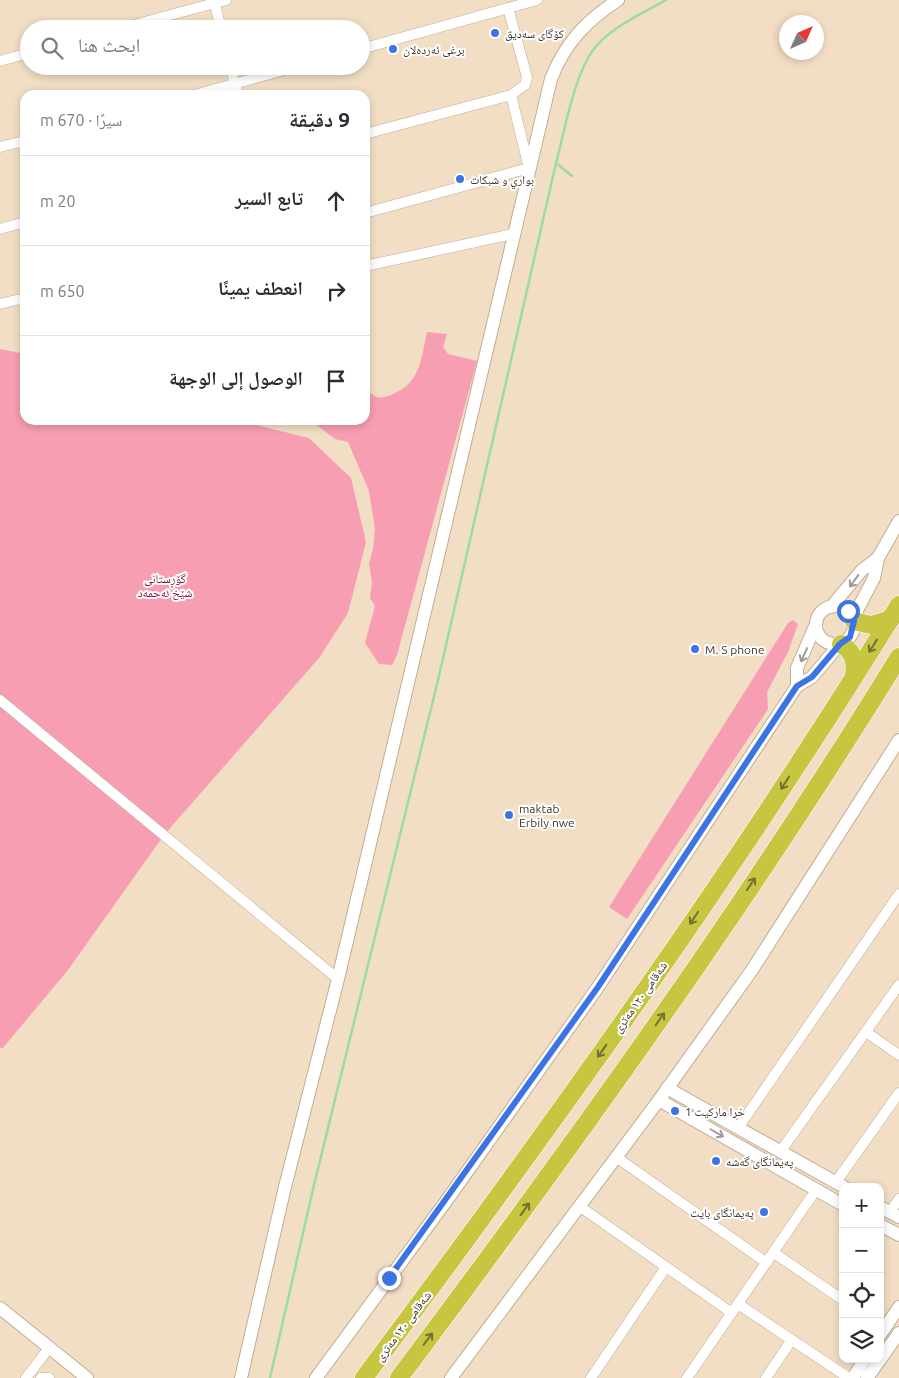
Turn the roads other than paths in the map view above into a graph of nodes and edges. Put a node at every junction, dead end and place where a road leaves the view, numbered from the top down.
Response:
1 (226, 0) edge
2 (618, 0) edge
3 (531, 1) edge
4 (215, 2) edge
5 (508, 8) junction
6 (151, 20) edge
7 (219, 20) edge
8 (370, 46) edge
9 (20, 55) edge
10 (0, 61) edge
11 (232, 75) edge
12 (267, 75) edge
13 (235, 84) junction
14 (213, 90) edge
15 (237, 90) edge
16 (511, 96) junction
17 (370, 133) edge
18 (20, 141) edge
19 (0, 147) edge
20 (528, 168) junction
21 (370, 212) edge
22 (20, 223) edge
23 (0, 229) edge
24 (513, 234) junction
25 (370, 265) edge
26 (20, 299) edge
27 (0, 304) edge
28 (899, 521) edge
29 (878, 558) junction
30 (832, 607) junction
31 (895, 612) edge
32 (853, 620) junction
33 (816, 624) junction
34 (840, 644) junction
35 (899, 657) edge
36 (854, 677) junction
37 (797, 686) junction
38 (0, 700) edge
39 (899, 740) edge
40 (899, 894) edge
41 (338, 979) junction
42 (899, 985) edge
43 (866, 1032) junction
44 (899, 1055) edge
45 (667, 1088) junction
46 (899, 1093) edge
47 (659, 1100) junction
48 (738, 1128) junction
49 (780, 1152) junction
50 (616, 1157) junction
51 (772, 1165) junction
52 (839, 1183) edge
53 (841, 1183) edge
54 (816, 1190) junction
55 (899, 1199) edge
56 (839, 1203) edge
57 (579, 1206) junction
58 (890, 1212) edge
59 (884, 1227) edge
60 (899, 1235) edge
61 (774, 1253) junction
62 (767, 1263) junction
63 (666, 1267) junction
64 (839, 1297) edge
65 (899, 1307) edge
66 (735, 1309) junction
67 (1, 1310) edge
68 (884, 1327) edge
69 (899, 1333) edge
70 (791, 1341) junction
71 (49, 1348) junction
72 (862, 1363) edge
73 (26, 1378) edge
74 (41, 1378) edge
75 (49, 1378) edge
76 (87, 1378) edge
77 (241, 1378) edge
78 (316, 1378) edge
79 (364, 1378) edge
80 (399, 1378) edge
81 (451, 1378) edge
82 (591, 1378) edge
83 (687, 1378) edge
84 (766, 1378) edge
85 (849, 1378) edge
86 (853, 1378) edge
87 (867, 1378) edge

1 - 4 street
2 - 20 street
3 - 5 street
4 - 6 street
4 - 7 street
5 - 8 street
5 - 16 street
9 - 10 street
11 - 13 street
12 - 13 street
13 - 14 street
13 - 15 street
16 - 17 street
16 - 20 street
18 - 19 street
20 - 21 street
20 - 24 street
22 - 23 street
24 - 25 street
24 - 41 street
26 - 27 street
28 - 29 street
29 -> 30 street
29 - 32 street
30 - 32 street
30 - 33 street
31 - 32 highway
31 -> 36 highway, شەقامی ١٢٠ مەتری
32 - 34 street
33 - 34 street
33 -> 37 street
34 - 36 highway
34 - 37 street
80 -> 35 highway
36 -> 79 highway, شەقامی ١٢٠ مەتری
37 - 78 street
38 - 41 street
39 - 45 street
40 - 48 street
41 - 77 street
42 - 43 street
43 - 44 street
43 - 49 street
45 - 47 street
45 - 48 street
46 - 53 street
47 - 50 street
47 -> 51 street
48 - 49 street
49 - 51 street
49 - 52 street
50 - 57 street
50 - 62 street
51 - 54 street
54 - 56 street
54 - 61 street
55 - 58 street
57 - 63 street
57 - 81 street
59 - 60 street
61 - 62 street
61 - 64 street
62 - 66 street
63 - 66 street
63 - 82 street
65 - 68 street
66 - 70 street
66 - 83 street
67 - 71 street
69 - 87 street
70 - 84 street
70 - 85 street
71 - 73 street
71 - 76 street
72 - 86 street
74 - 75 street

